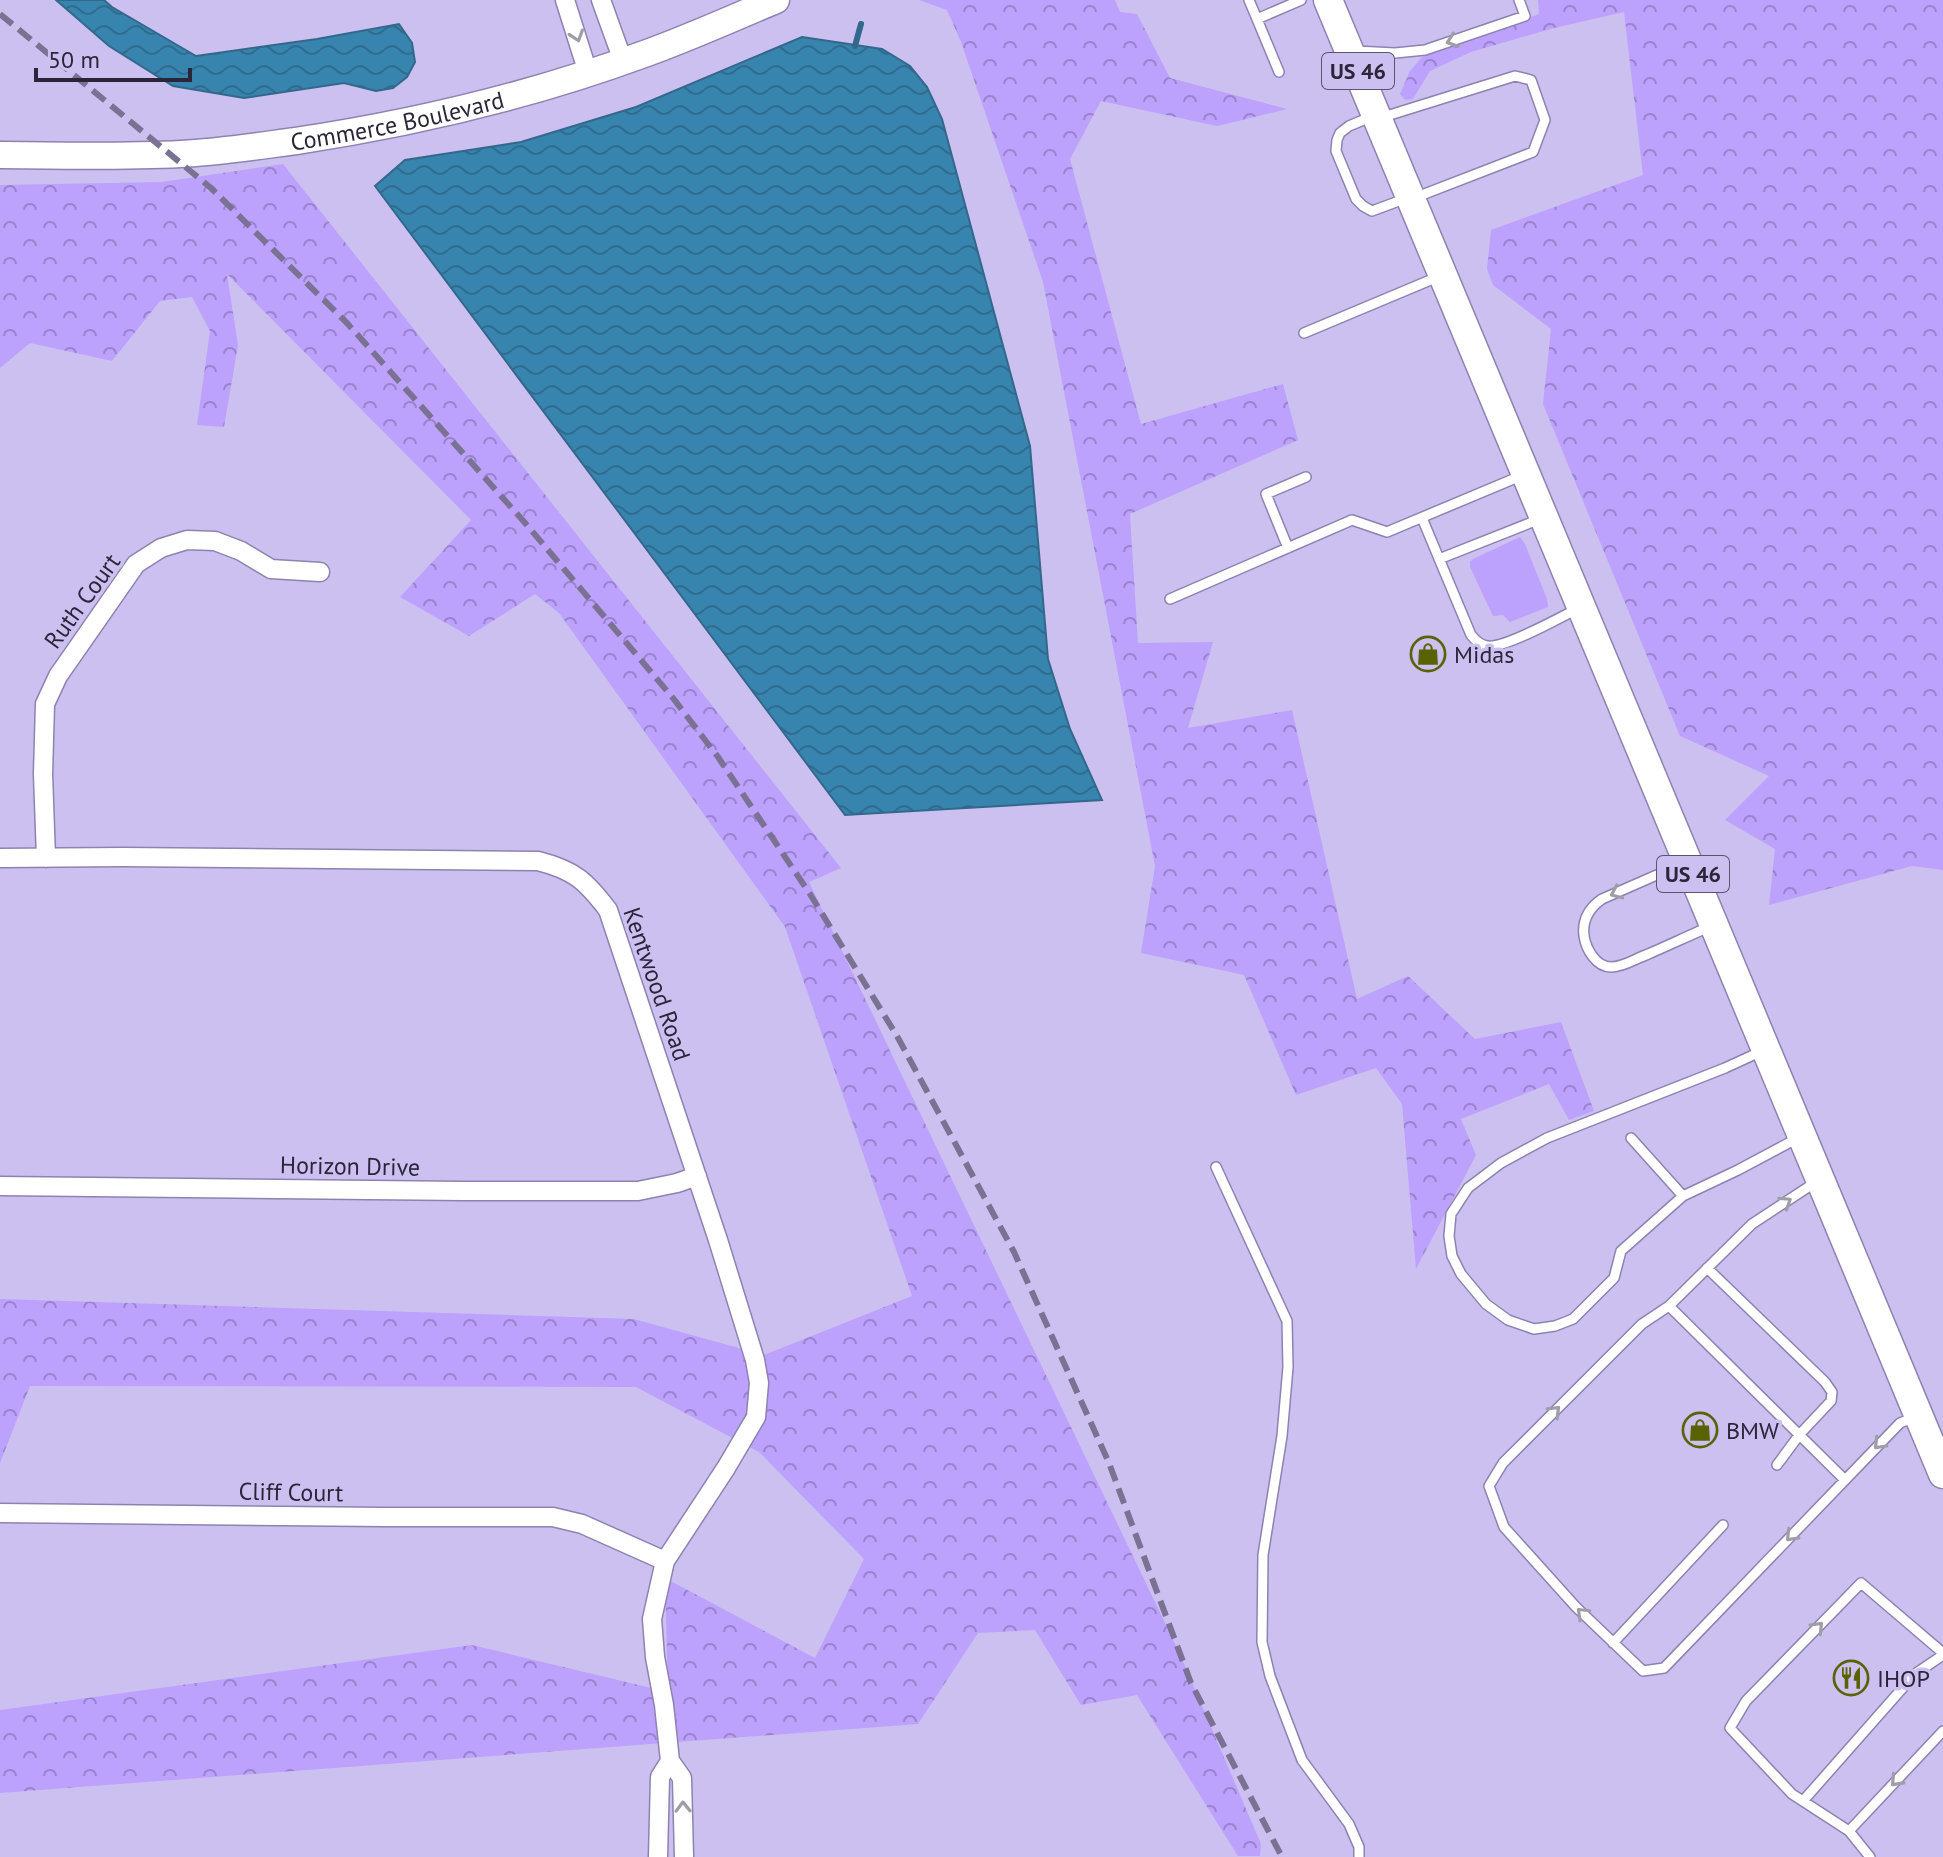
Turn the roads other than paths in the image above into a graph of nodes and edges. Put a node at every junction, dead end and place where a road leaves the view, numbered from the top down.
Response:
1 (565, 0) edge
2 (601, 0) edge
3 (776, 0) edge
4 (1249, 0) edge
5 (1301, 0) edge
6 (1328, 0) edge
7 (1519, 0) edge
8 (1257, 19) junction
9 (1349, 51) junction
10 (623, 61) junction
11 (1279, 72) dead end
12 (588, 73) junction
13 (1377, 116) junction
14 (0, 155) edge
15 (1411, 198) junction
16 (1443, 274) junction
17 (1304, 333) dead end
18 (1526, 474) junction
19 (1306, 477) dead end
20 (1422, 518) junction
21 (1544, 518) junction
22 (1288, 548) junction
23 (1439, 559) junction
24 (320, 572) dead end
25 (1170, 599) dead end
26 (1581, 607) junction
27 (0, 858) edge
28 (46, 858) junction
29 (1687, 861) junction
30 (1714, 925) junction
31 (1765, 1050) junction
32 (1801, 1136) junction
33 (1631, 1138) dead end
34 (1216, 1167) dead end
35 (697, 1176) junction
36 (1819, 1180) junction
37 (0, 1186) edge
38 (1683, 1196) junction
39 (1707, 1268) junction
40 (1669, 1306) junction
41 (1918, 1415) junction
42 (1800, 1434) junction
43 (1777, 1465) dead end
44 (1943, 1474) edge
45 (1845, 1480) junction
46 (0, 1513) edge
47 (1723, 1525) dead end
48 (665, 1561) junction
49 (1613, 1643) junction
50 (1943, 1654) edge
51 (1943, 1731) edge
52 (670, 1761) junction
53 (1803, 1801) junction
54 (1849, 1831) junction
55 (658, 1857) edge
56 (684, 1857) edge
57 (1359, 1857) edge
58 (1870, 1857) edge

1 -> 12 street
2 - 10 street
3 - 10 main road, Commerce Boulevard
4 - 8 lane
5 - 8 lane
6 - 9 main road, US 46
7 -> 9 lane
8 - 11 lane
9 - 13 main road, US 46
10 - 12 main road, Commerce Boulevard
12 - 14 main road, Commerce Boulevard
13 - 15 main road, US 46
13 - 15 lane
13 - 15 lane
15 - 16 main road, US 46
16 - 17 lane
16 - 18 main road, US 46
18 - 20 lane
18 - 21 main road, US 46
19 - 22 lane
20 - 22 lane
20 - 23 lane
21 - 23 lane
21 - 26 main road, US 46
22 - 25 lane
23 - 26 lane
24 - 28 street, Ruth Court
26 - 29 main road, US 46
27 - 28 street, Kentwood Road
28 - 35 street, Kentwood Road
29 - 30 main road, US 46
29 -> 30 lane
30 - 31 main road, US 46
31 - 32 main road, US 46
31 - 38 lane
32 - 36 main road, US 46
32 - 38 lane
33 - 38 lane
34 - 57 lane
35 - 37 street, Horizon Drive
35 - 48 street, Kentwood Road
39 -> 36 lane
36 - 41 main road, US 46
39 - 40 lane
39 - 42 lane
40 - 42 lane
49 -> 40 lane
41 - 44 main road, US 46
41 -> 45 lane
42 - 43 lane
42 - 45 lane
45 -> 49 lane
46 - 48 street, Cliff Court
47 - 49 lane
48 - 52 street, Kentwood Road
50 - 53 lane
53 -> 50 lane
51 -> 54 lane
52 - 55 street, Kentwood Road
56 -> 52 street, Kentwood Road
53 - 54 lane
54 - 58 lane

